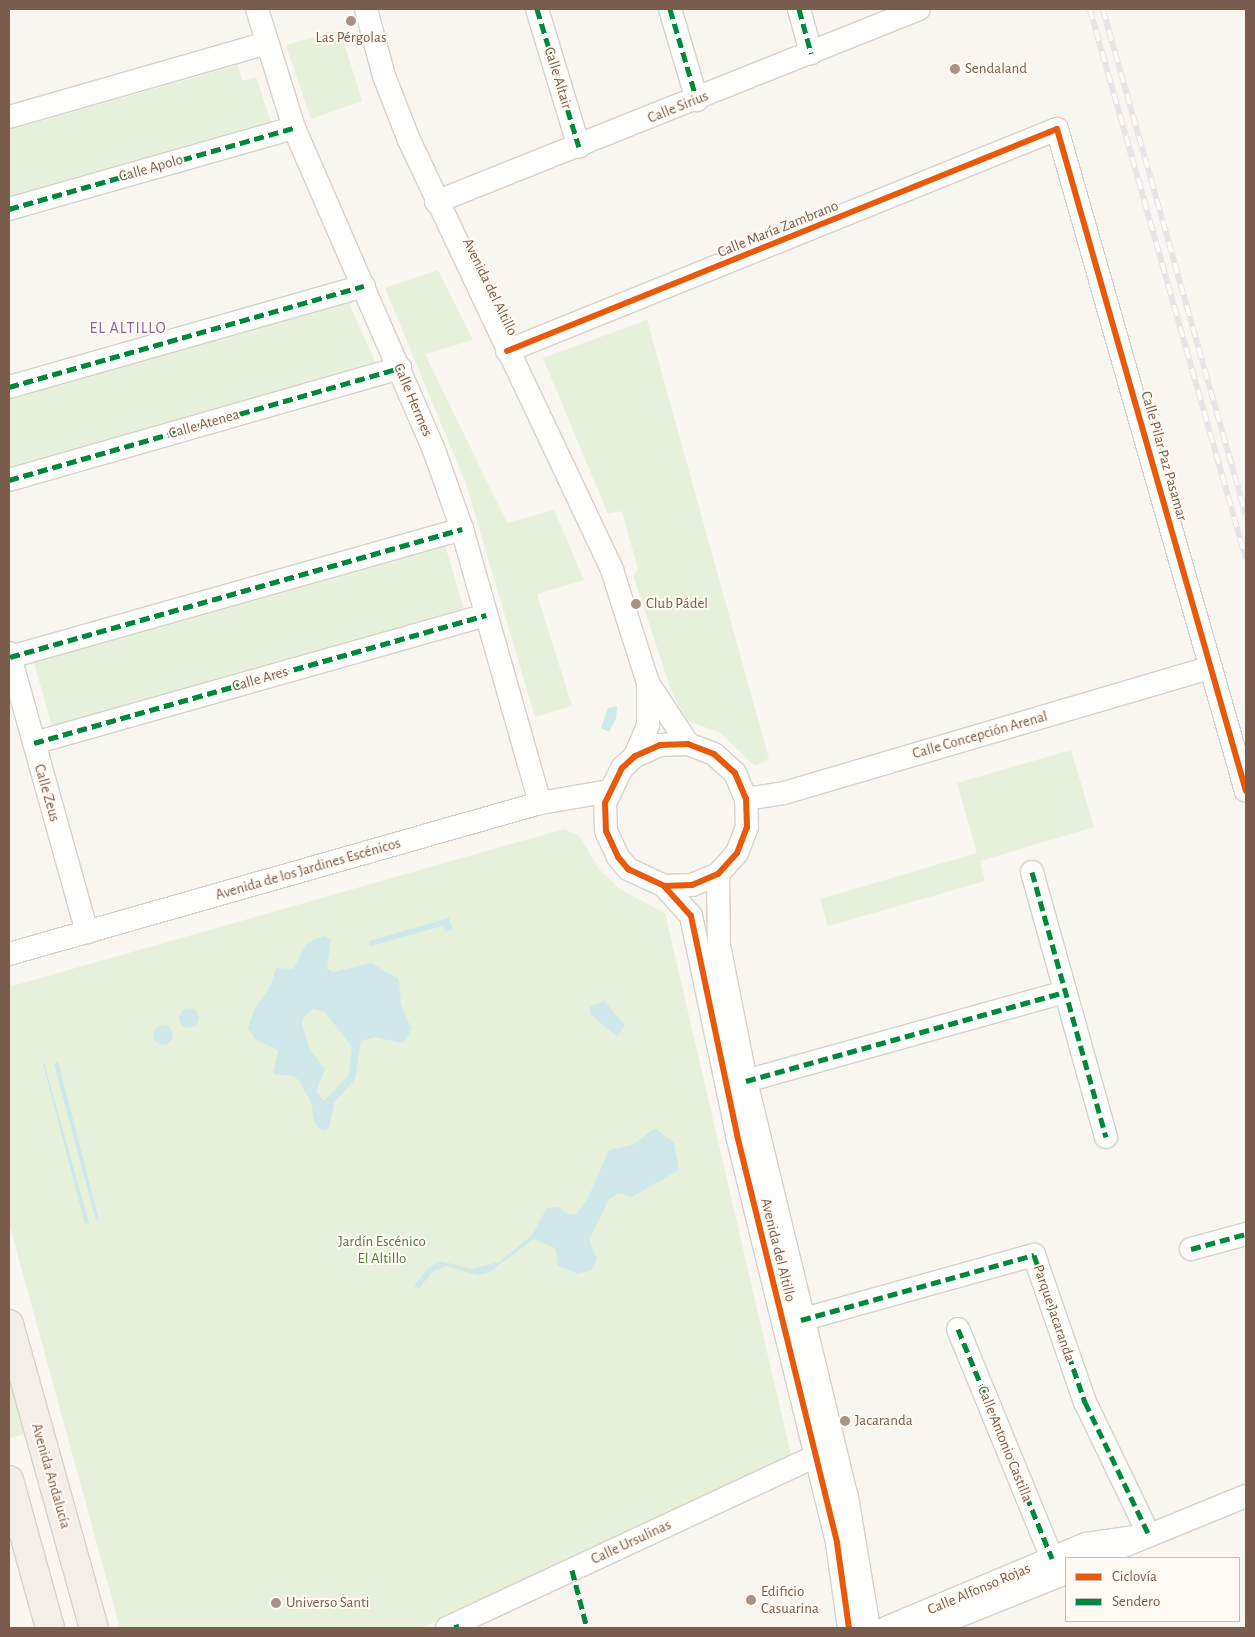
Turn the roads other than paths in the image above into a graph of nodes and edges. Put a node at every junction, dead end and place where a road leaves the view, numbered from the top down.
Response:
1 (257, 9) edge
2 (366, 9) edge
3 (537, 9) edge
4 (670, 9) edge
5 (799, 9) edge
6 (918, 9) edge
7 (267, 43) junction
8 (811, 53) junction
9 (697, 100) junction
10 (9, 116) edge
11 (294, 128) junction
12 (1057, 129) joint
13 (579, 147) junction
14 (436, 202) junction
15 (9, 209) edge
16 (364, 286) junction
17 (507, 351) junction
18 (400, 368) junction
19 (9, 387) edge
20 (9, 480) edge
21 (462, 529) junction
22 (486, 615) junction
23 (9, 655) edge
24 (1212, 667) junction
25 (648, 683) junction
26 (34, 743) junction
27 (688, 744) junction
28 (635, 756) junction
29 (1246, 791) edge
30 (610, 792) junction
31 (746, 799) junction
32 (540, 803) junction
33 (1032, 872) dead end
34 (718, 874) junction
35 (664, 886) junction
36 (86, 932) junction
37 (9, 954) edge
38 (1065, 992) junction
39 (746, 1081) junction
40 (1106, 1137) dead end
41 (1246, 1234) edge
42 (1191, 1250) dead end
43 (801, 1320) junction
44 (9, 1324) edge
45 (958, 1329) dead end
46 (816, 1456) junction
47 (9, 1485) edge
48 (1246, 1496) edge
49 (1149, 1535) junction
50 (1075, 1557) edge
51 (1096, 1557) edge
52 (1055, 1567) edge
53 (453, 1627) edge
54 (50, 1628) edge
55 (94, 1628) edge
56 (850, 1628) edge
57 (869, 1628) edge
58 (886, 1628) edge
59 (929, 1628) edge

1 - 7 street, Calle Hermes
2 - 14 street, Avenida del Altillo
3 - 13 street, Calle Altair
4 - 9 street
5 - 8 street
6 - 8 street, Calle Sirius
7 - 10 street
7 - 11 street, Calle Hermes
8 - 9 street, Calle Sirius
9 - 13 street, Calle Sirius
11 - 15 street, Calle Apolo
11 - 16 street, Calle Hermes
12 - 17 street, Calle María Zambrano
12 - 24 street, Calle Pilar Paz Pasamar
13 - 14 street, Calle Sirius
14 - 17 street, Avenida del Altillo
16 - 18 street, Calle Hermes
16 - 19 street
17 - 25 street, Avenida del Altillo
18 - 20 street, Calle Atenea
18 - 21 street, Calle Hermes
21 - 22 street, Calle Hermes
21 - 23 street
22 - 26 street, Calle Ares
22 - 32 street, Calle Hermes
23 - 26 street, Calle Zeus
24 - 29 street, Calle Pilar Paz Pasamar
24 - 31 street, Calle Concepción Arenal
25 - 27 street, Avenida del Altillo
25 - 28 street, Avenida del Altillo
26 - 36 street, Calle Zeus
27 - 28 street, Avenida del Altillo
27 - 31 street, Avenida del Altillo
28 - 30 street, Avenida del Altillo
30 - 32 street, Avenida de los Jardines Escénicos
30 - 35 street, Avenida del Altillo
31 - 34 street, Avenida del Altillo
32 - 36 street, Avenida de los Jardines Escénicos
33 - 38 street
34 - 35 street, Avenida del Altillo
34 - 39 street, Avenida del Altillo
35 - 46 street, Avenida del Altillo
36 - 37 street, Avenida de los Jardines Escénicos
38 - 39 street
38 - 40 street
39 - 43 street, Avenida del Altillo
41 - 42 street
43 - 49 street, Parque Jacaranda
43 - 57 street, Avenida del Altillo
44 - 55 main road, Avenida Andalucía
45 - 52 street, Calle Antonio Castilla
46 - 53 street, Calle Ursulinas
46 - 56 street, Avenida del Altillo
47 - 54 main road
48 - 49 street
49 - 50 street, Calle Alfonso Rojas
49 - 51 street
52 - 58 street, Calle Alfonso Rojas
52 - 59 street, Calle Alfonso Rojas

